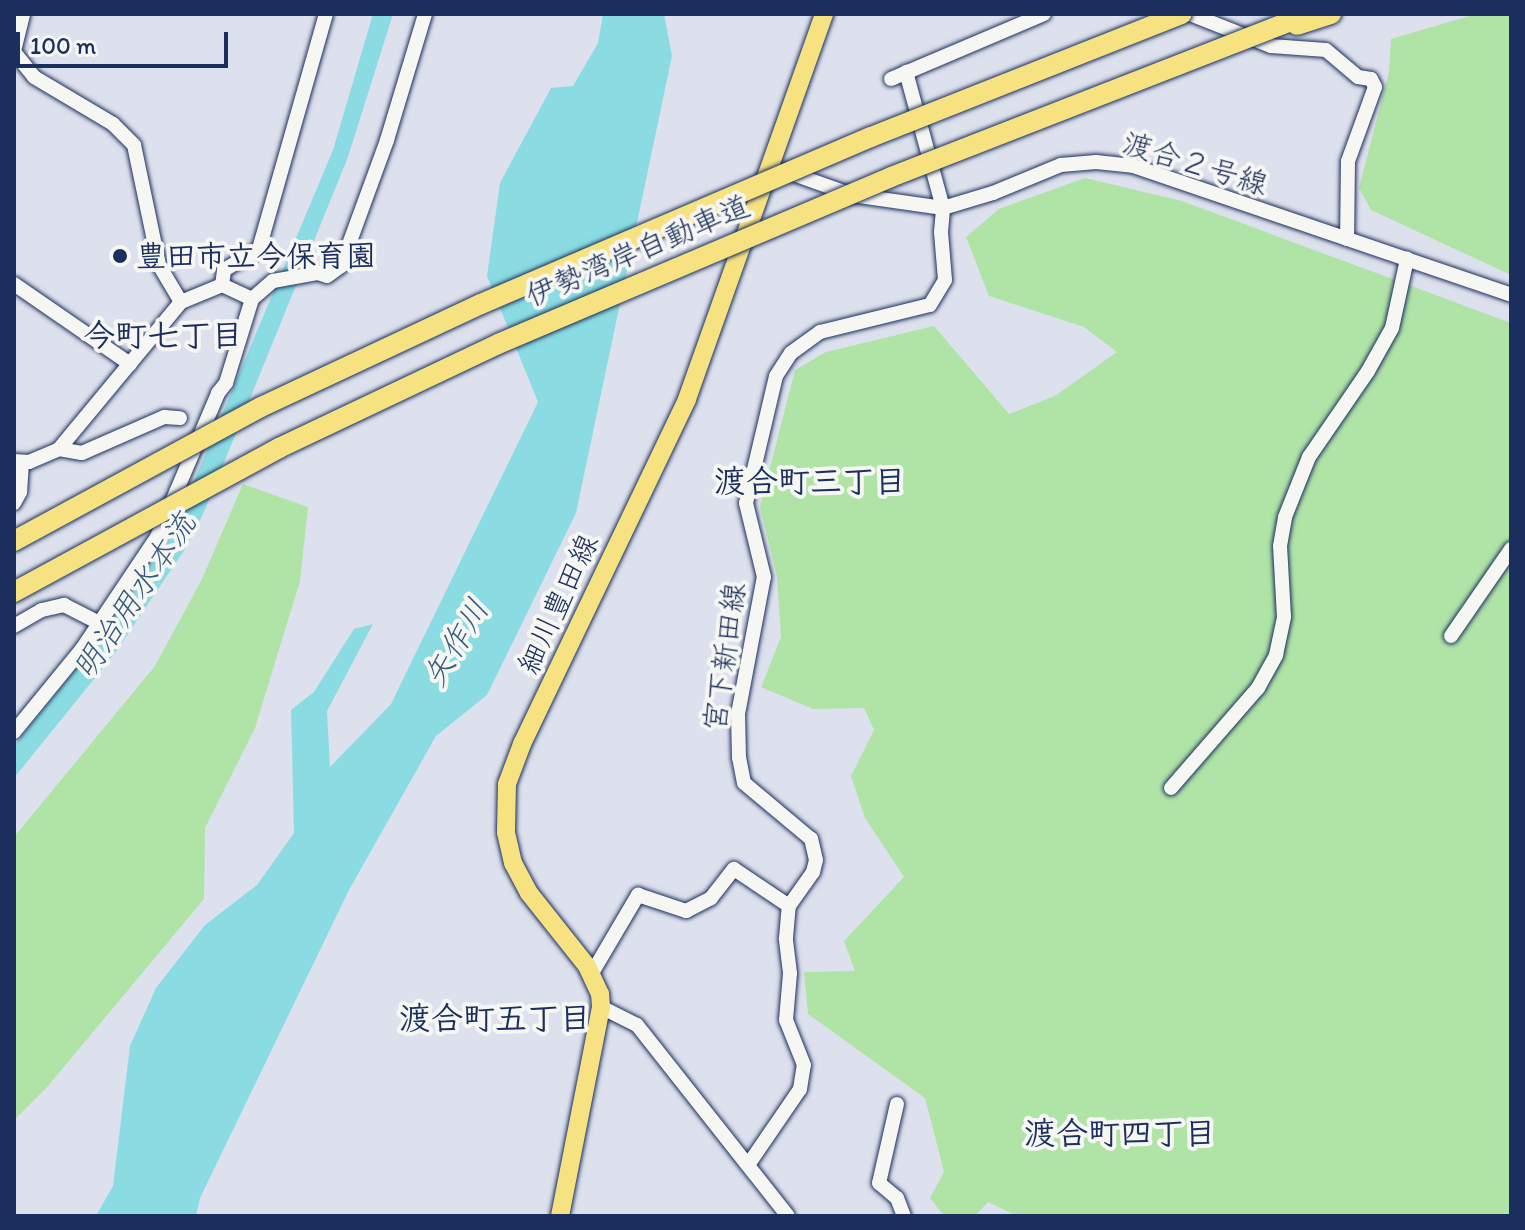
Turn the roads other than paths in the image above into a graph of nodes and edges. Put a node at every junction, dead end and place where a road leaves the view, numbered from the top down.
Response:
1 (23, 14) edge
2 (326, 14) edge
3 (425, 14) edge
4 (824, 14) edge
5 (1044, 14) edge
6 (1182, 14) edge
7 (1190, 14) edge
8 (1308, 14) edge
9 (1331, 14) edge
10 (14, 52) edge
11 (906, 72) junction
12 (1154, 73) junction
13 (891, 79) dead end
14 (770, 165) junction
15 (943, 208) junction
16 (1347, 239) junction
17 (1407, 259) junction
18 (14, 284) edge
19 (222, 285) junction
20 (1511, 295) edge
21 (252, 299) junction
22 (181, 302) junction
23 (130, 364) junction
24 (180, 418) dead end
25 (59, 449) junction
26 (18, 462) edge
27 (14, 503) edge
28 (14, 541) edge
29 (1511, 549) edge
30 (14, 592) edge
31 (99, 623) junction
32 (14, 626) edge
33 (1451, 636) dead end
34 (14, 732) edge
35 (1171, 788) dead end
36 (789, 906) junction
37 (592, 973) junction
38 (601, 1007) junction
39 (897, 1104) dead end
40 (748, 1165) junction
41 (560, 1216) edge
42 (788, 1216) edge
43 (904, 1216) edge

1 - 10 street
2 - 19 street
3 - 21 street
4 - 14 main road, 細川豊田線
5 - 11 street
6 - 28 highway, 伊勢湾岸自動車道, bridge
7 - 16 street
8 - 12 highway, 伊勢湾岸自動車道, bridge
9 - 12 highway, bridge
10 - 22 street
11 - 13 street
11 - 15 street, 宮下新田線
12 - 30 highway, 伊勢湾岸自動車道, bridge
14 - 15 street, 渡合２号線
14 - 37 main road, 細川豊田線
15 - 16 street, 渡合２号線
15 - 36 street, 宮下新田線
16 - 17 street, 渡合２号線
17 - 20 street, 渡合２号線
17 - 35 street
18 - 23 street
19 - 21 street
19 - 22 street
21 - 31 street
22 - 23 street
23 - 25 street
24 - 25 street
25 - 26 street
26 - 27 street
29 - 33 street
31 - 32 street
31 - 34 street
36 - 37 street
36 - 40 street
37 - 38 main road, 細川豊田線
38 - 40 street
38 - 41 main road, 細川豊田線
39 - 43 street
40 - 42 street

